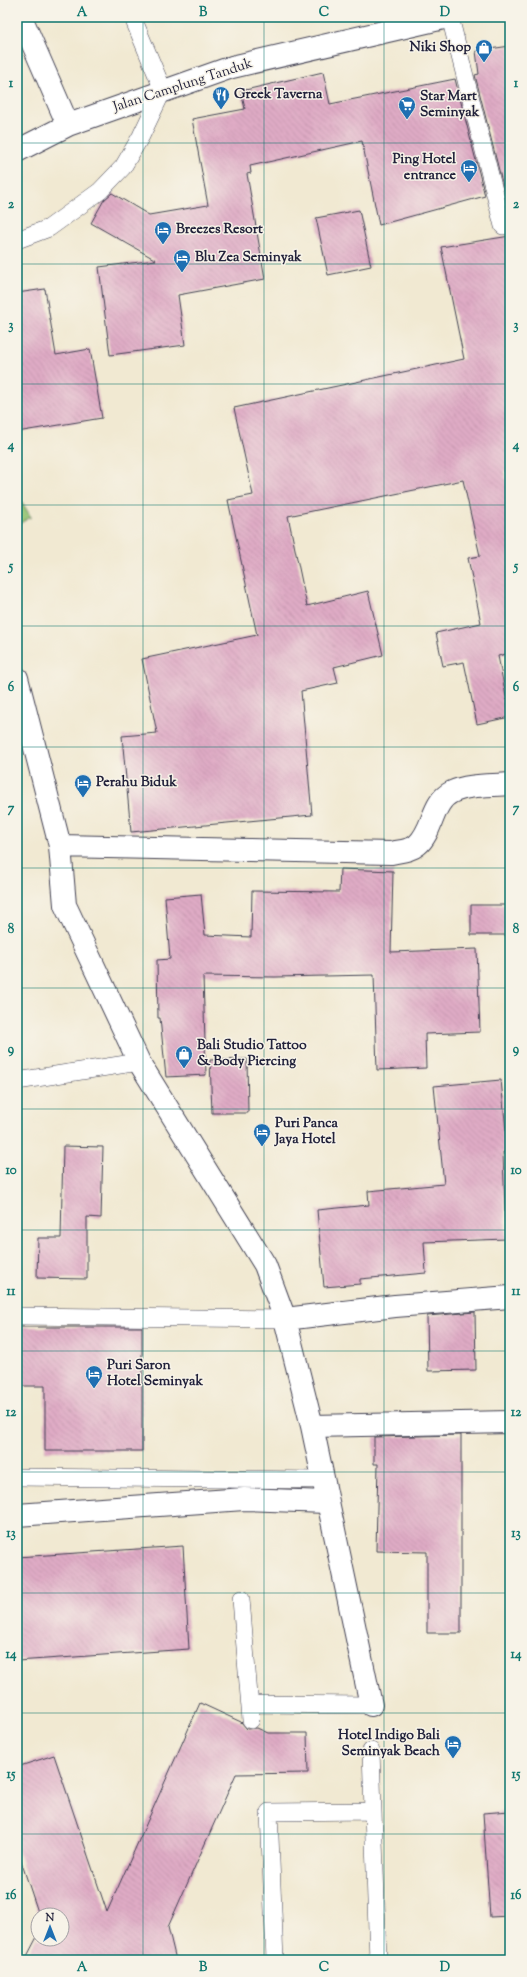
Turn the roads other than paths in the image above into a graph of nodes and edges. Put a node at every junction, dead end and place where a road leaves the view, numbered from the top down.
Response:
1 (22, 17) edge
2 (439, 18) edge
3 (135, 23) dead end
4 (164, 90) junction
5 (68, 125) junction
6 (17, 151) edge
7 (503, 226) dead end
8 (17, 240) edge
9 (17, 678) edge
10 (510, 784) edge
11 (60, 846) junction
12 (139, 1062) junction
13 (17, 1081) edge
14 (510, 1297) edge
15 (17, 1316) edge
16 (285, 1319) junction
17 (510, 1422) edge
18 (312, 1426) junction
19 (17, 1477) edge
20 (323, 1480) junction
21 (327, 1502) junction
22 (17, 1515) edge
23 (241, 1599) dead end
24 (371, 1705) joint
25 (371, 1751) dead end
26 (373, 1811) junction
27 (274, 1960) edge
28 (378, 1960) edge

1 - 5 street
2 - 4 street, Jalan Camplung Tanduk
2 - 7 lane
3 - 4 lane
4 - 5 street, Jalan Camplung Tanduk
4 - 8 lane
5 - 6 street, Jalan Camplung Tanduk
9 - 11 street
10 - 11 street
11 - 12 street
12 - 13 lane
12 - 16 street
14 - 16 street
15 - 16 lane
16 - 18 street
17 - 18 street
18 - 20 street
19 - 20 lane
20 - 21 street
21 - 22 street
21 - 24 street
23 - 24 lane
25 - 26 lane
26 - 27 lane
26 - 28 lane

